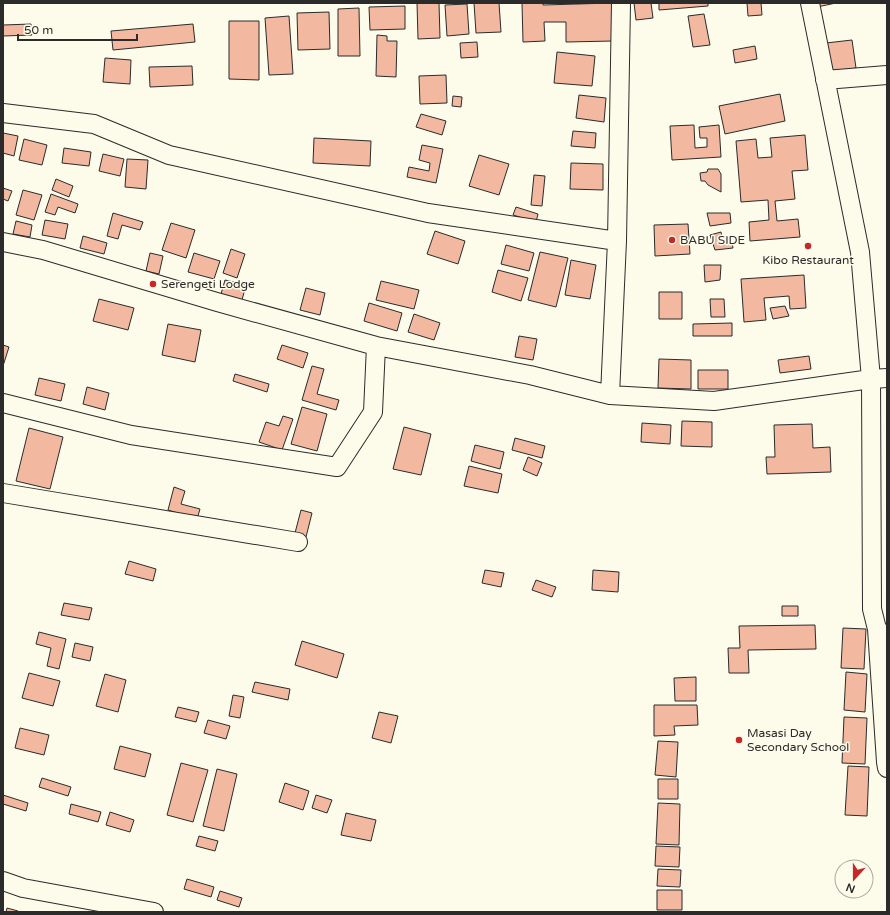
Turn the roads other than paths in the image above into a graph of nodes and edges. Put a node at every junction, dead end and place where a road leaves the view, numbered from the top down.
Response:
1 (621, 3) edge
2 (810, 3) edge
3 (887, 75) edge
4 (825, 80) junction
5 (3, 114) edge
6 (3, 242) edge
7 (617, 242) junction
8 (376, 346) junction
9 (879, 378) edge
10 (610, 395) junction
11 (3, 403) edge
12 (3, 493) edge
13 (298, 542) dead end
14 (882, 634) edge
15 (887, 768) edge
16 (3, 881) edge
17 (154, 912) edge

1 - 7 street
2 - 4 street
3 - 4 street
4 - 9 street
5 - 7 street
6 - 8 street
7 - 10 street
8 - 10 street
8 - 11 street
9 - 10 street
9 - 14 street
12 - 13 street
14 - 15 street
16 - 17 street

